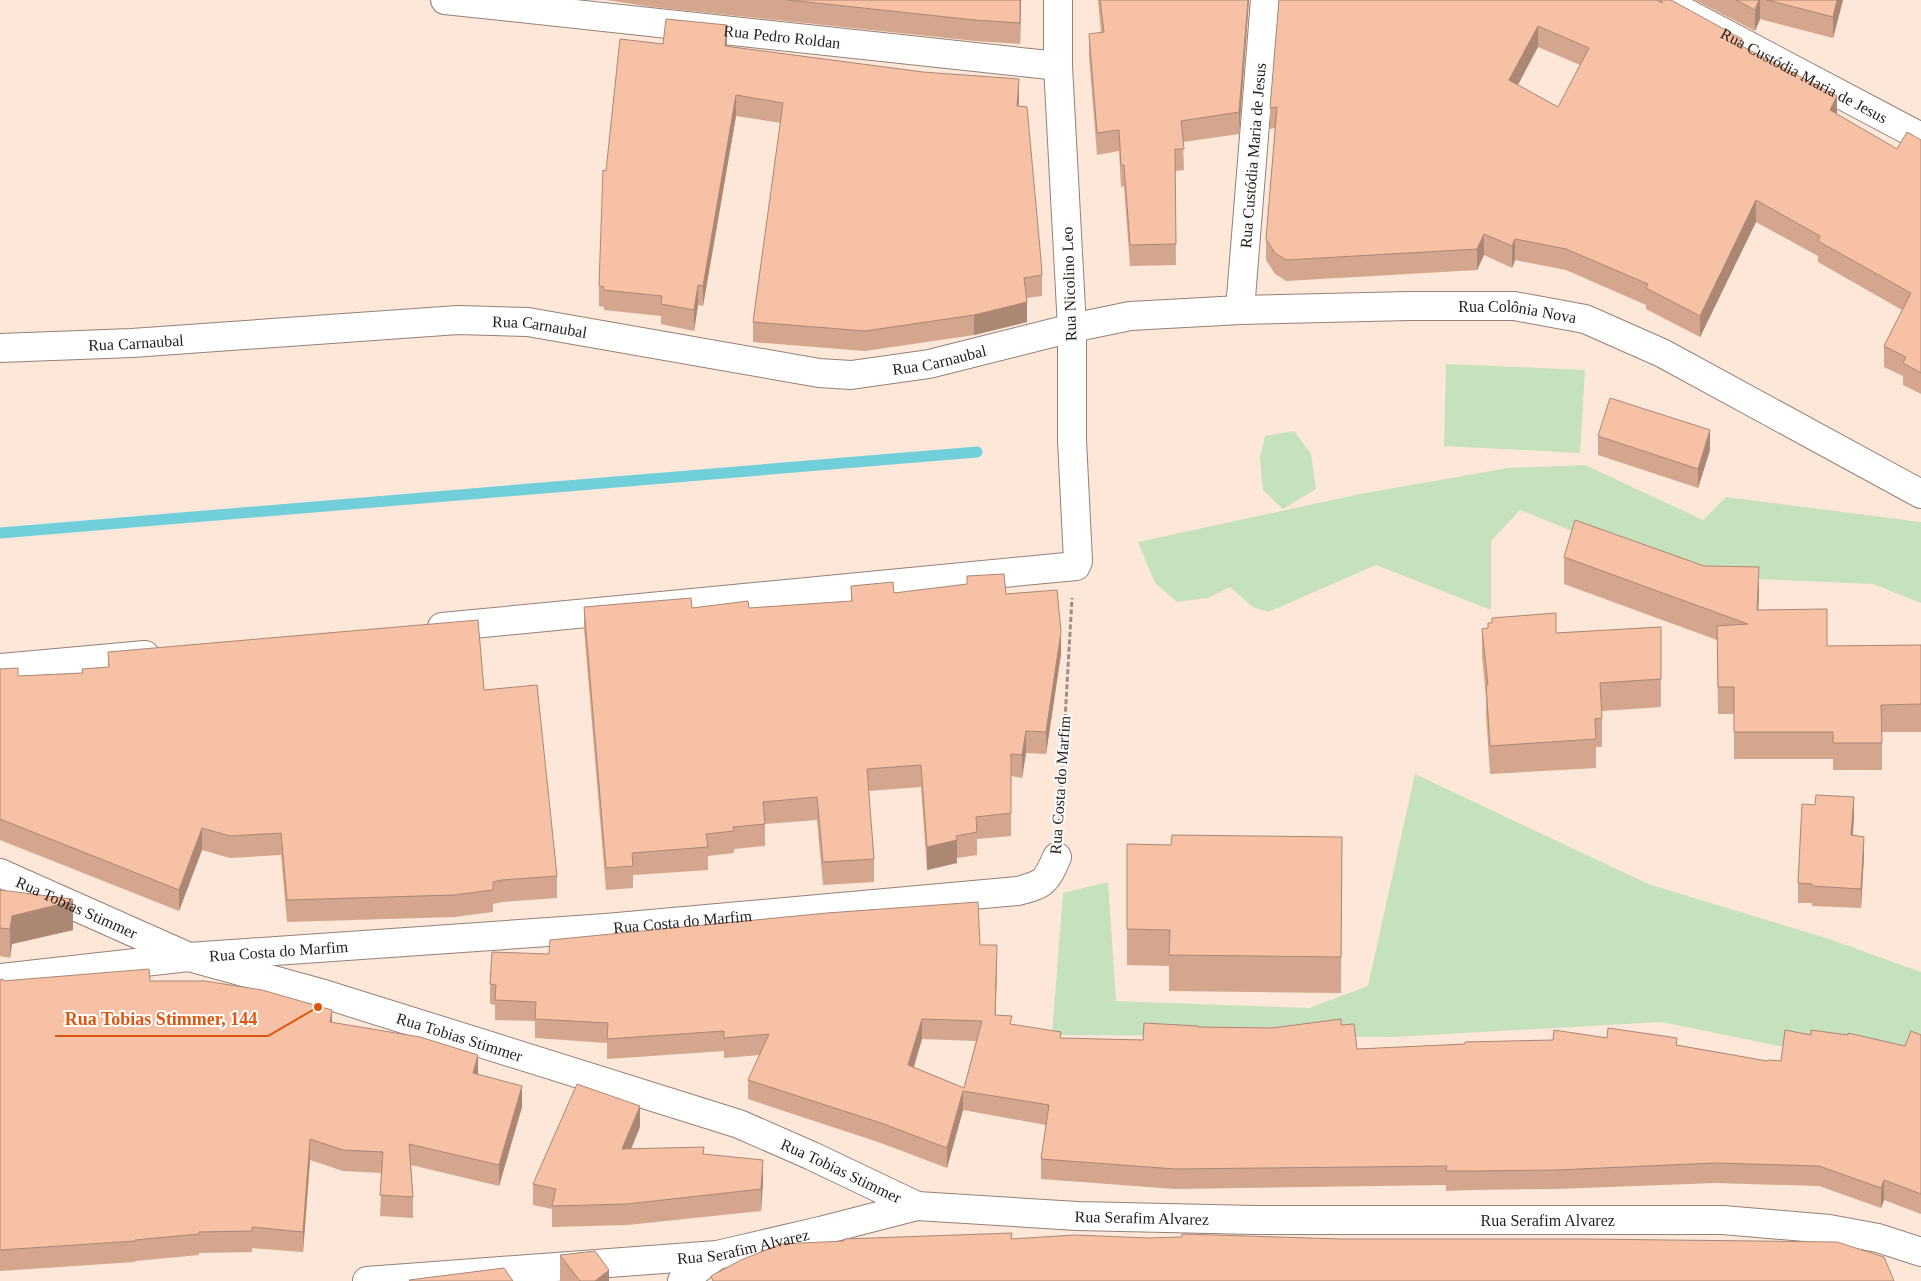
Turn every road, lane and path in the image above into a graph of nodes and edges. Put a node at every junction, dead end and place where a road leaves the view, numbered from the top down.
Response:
1 (445, 0) edge
2 (1058, 0) edge
3 (1265, 0) edge
4 (1662, 0) edge
5 (1058, 66) junction
6 (1921, 137) edge
7 (1240, 310) junction
8 (1072, 328) junction
9 (0, 348) edge
10 (1921, 494) edge
11 (1074, 567) junction
12 (422, 629) edge
13 (165, 653) edge
14 (0, 668) edge
15 (1057, 857) joint
16 (0, 873) edge
17 (189, 957) junction
18 (0, 978) edge
19 (917, 1206) junction
20 (1921, 1252) edge
21 (717, 1256) junction
22 (367, 1281) edge
23 (682, 1281) edge

1 - 5 street, Rua Pedro Roldan
2 - 5 street, Rua Nicolino Leo
3 - 7 street, Rua Custódia Maria de Jesus
4 - 6 street, Rua Custódia Maria de Jesus
5 - 8 street, Rua Nicolino Leo
7 - 8 street, Rua Colônia Nova
7 - 10 street, Rua Colônia Nova
8 - 9 street, Rua Carnaubal
8 - 11 street, Rua Nicolino Leo
11 - 12 street
11 - 15 path, Rua Costa do Marfim
13 - 14 street
15 - 17 street, Rua Costa do Marfim
16 - 17 street, Rua Tobias Stimmer
17 - 18 street, Rua Costa do Marfim
17 - 19 street, Rua Tobias Stimmer
19 - 20 street, Rua Serafim Alvarez
19 - 21 street, Rua Serafim Alvarez
21 - 22 street, Rua Serafim Alvarez
21 - 23 street

